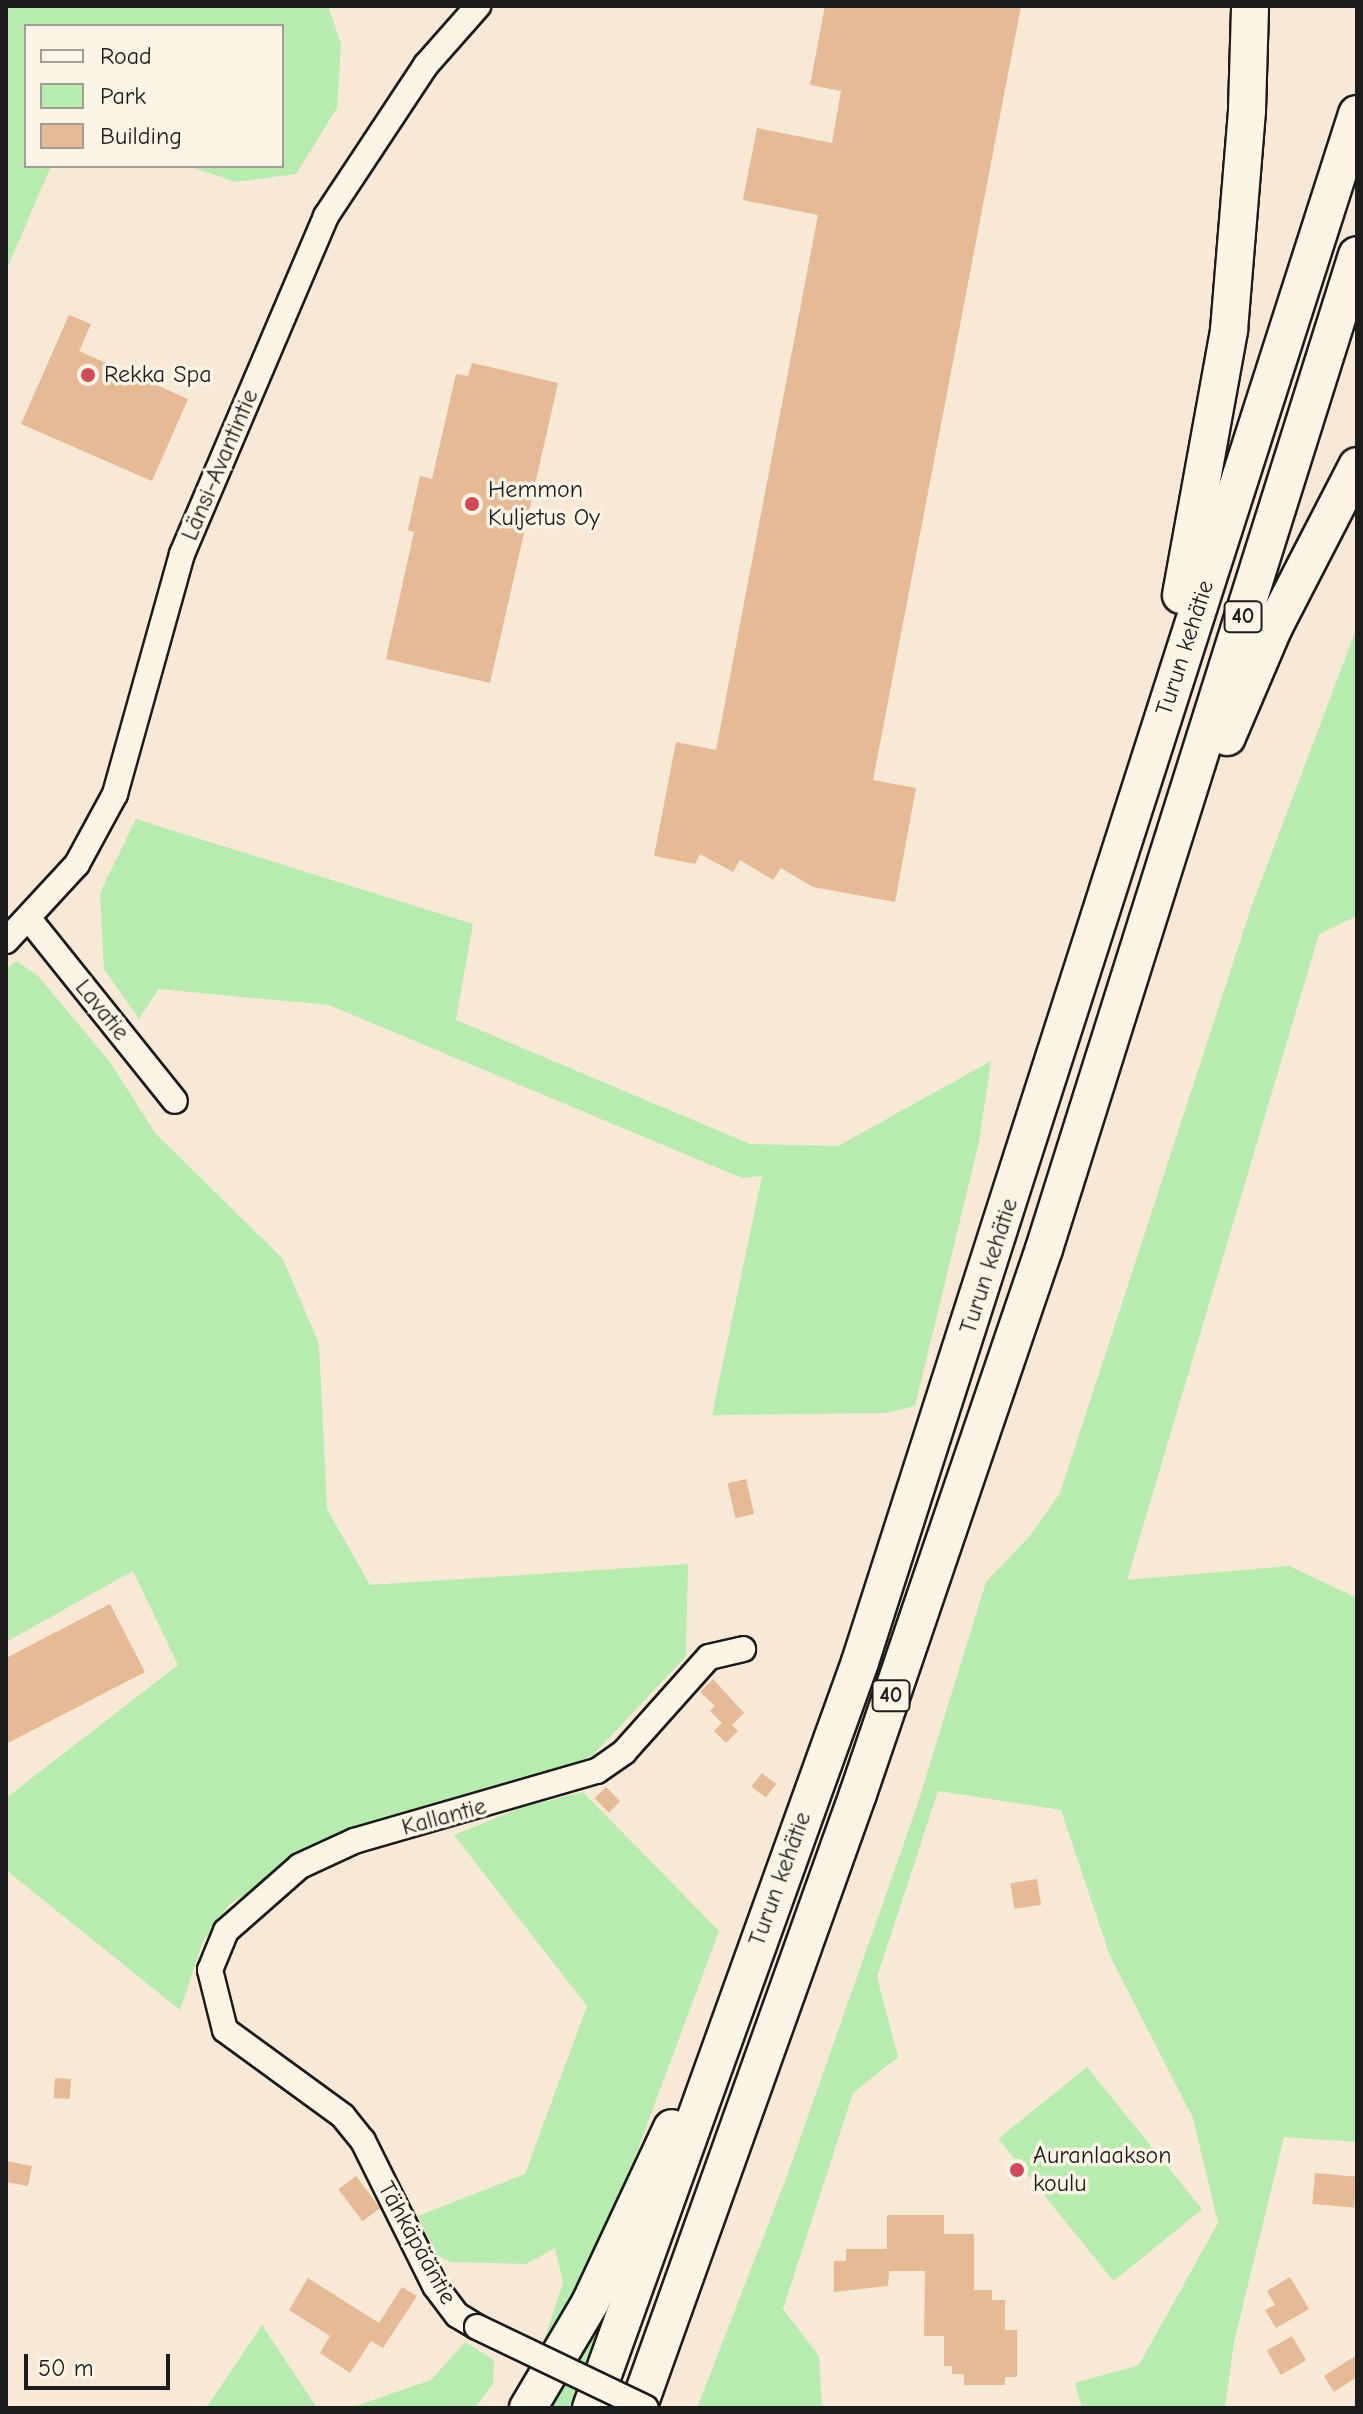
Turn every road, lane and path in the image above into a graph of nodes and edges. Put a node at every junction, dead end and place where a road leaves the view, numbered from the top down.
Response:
1 (478, 6) edge
2 (1250, 6) edge
3 (1357, 114) edge
4 (1357, 255) edge
5 (1357, 466) edge
6 (1147, 766) junction
7 (29, 919) junction
8 (6, 941) edge
9 (1128, 979) junction
10 (175, 1101) dead end
11 (743, 1649) dead end
12 (752, 1957) junction
13 (225, 2030) joint
14 (528, 2408) edge
15 (591, 2408) edge
16 (638, 2408) edge
17 (646, 2408) edge

1 - 7 street, Länsi-Avantintie
2 - 6 highway
3 - 6 highway, Turun kehätie / 40
4 - 9 highway, Turun kehätie / 40
5 - 9 highway
6 - 12 highway, Turun kehätie / 40
7 - 8 street, Länsi-Avantintie
7 - 10 street, Lavatie
9 - 16 highway, Turun kehätie / 40
11 - 13 street, Kallantie
12 - 14 highway
12 - 15 highway, Turun kehätie / 40
13 - 17 street, Tähkäpääntie, bridge

